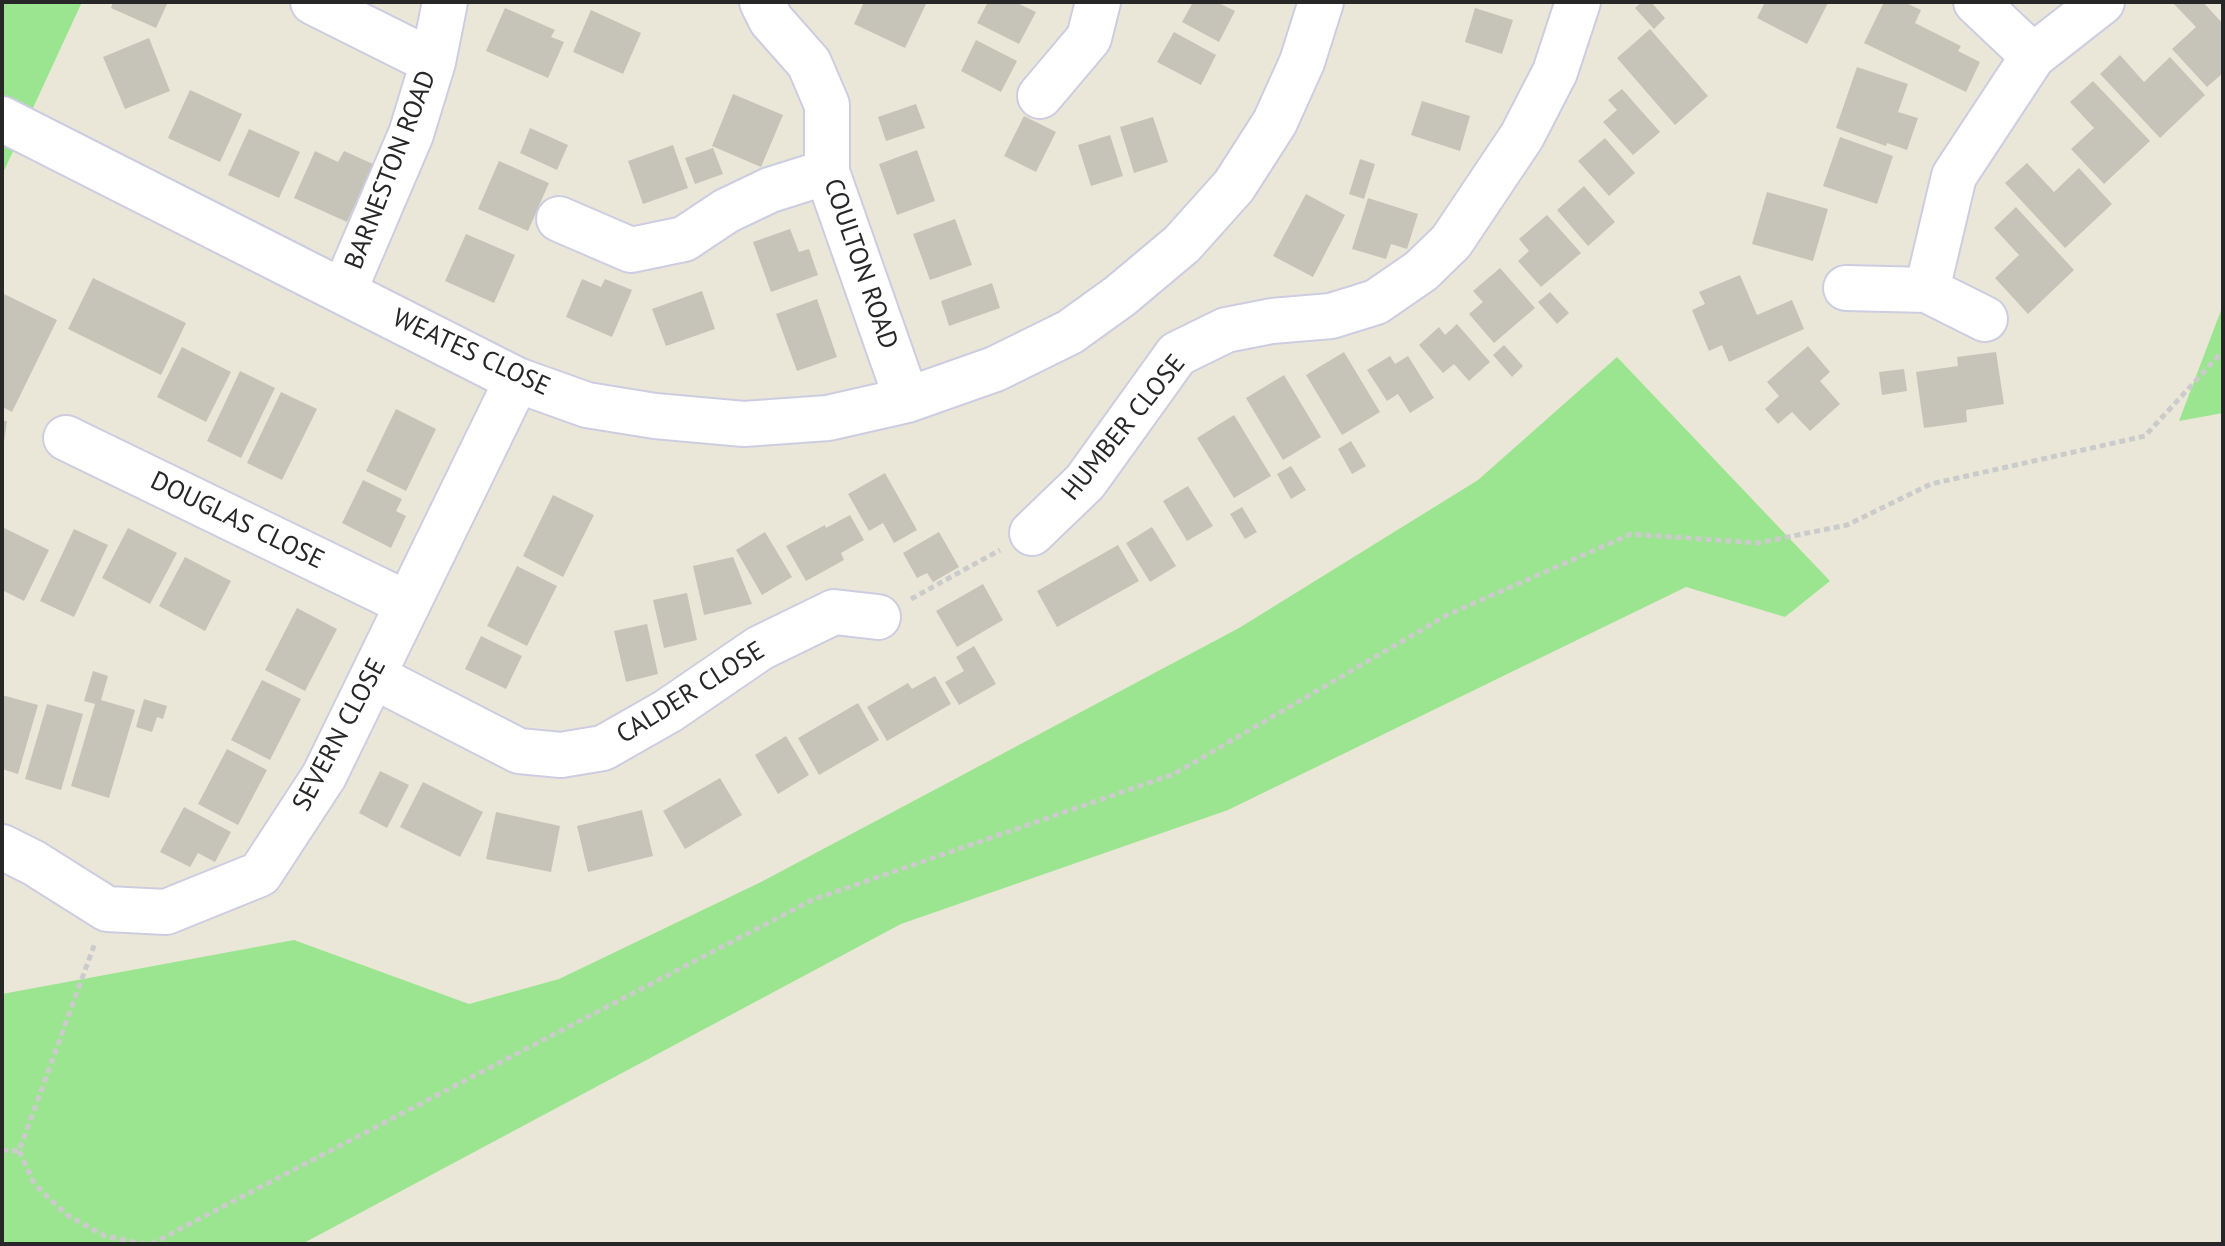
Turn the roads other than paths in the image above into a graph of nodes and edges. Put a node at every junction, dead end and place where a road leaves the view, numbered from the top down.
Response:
1 (313, 2) edge
2 (445, 2) edge
3 (762, 2) edge
4 (1098, 2) edge
5 (1321, 2) edge
6 (1578, 2) edge
7 (1976, 2) edge
8 (2102, 2) edge
9 (2033, 56) junction
10 (433, 62) junction
11 (1040, 96) dead end
12 (2, 119) edge
13 (827, 172) junction
14 (559, 219) dead end
15 (1846, 288) dead end
16 (1927, 290) junction
17 (344, 291) junction
18 (1985, 319) dead end
19 (517, 380) junction
20 (907, 400) junction
21 (66, 438) dead end
22 (1032, 533) road end
23 (408, 604) junction
24 (878, 617) road end
25 (373, 676) junction
26 (2, 847) edge

1 - 10 street
2 - 10 street, BARNESTON ROAD
3 - 13 street, COULTON ROAD
4 - 11 street
5 - 20 street, WEATES CLOSE
6 - 22 street, HUMBER CLOSE
7 - 9 street
8 - 9 street
9 - 16 street
10 - 17 street, BARNESTON ROAD
12 - 17 street, WEATES CLOSE
13 - 14 street
13 - 20 street, COULTON ROAD
15 - 16 street
16 - 18 street
17 - 19 street, WEATES CLOSE
19 - 20 street, WEATES CLOSE
19 - 23 street, SEVERN CLOSE
21 - 23 street, DOUGLAS CLOSE
23 - 25 street, SEVERN CLOSE
24 - 25 street, CALDER CLOSE
25 - 26 street, SEVERN CLOSE

